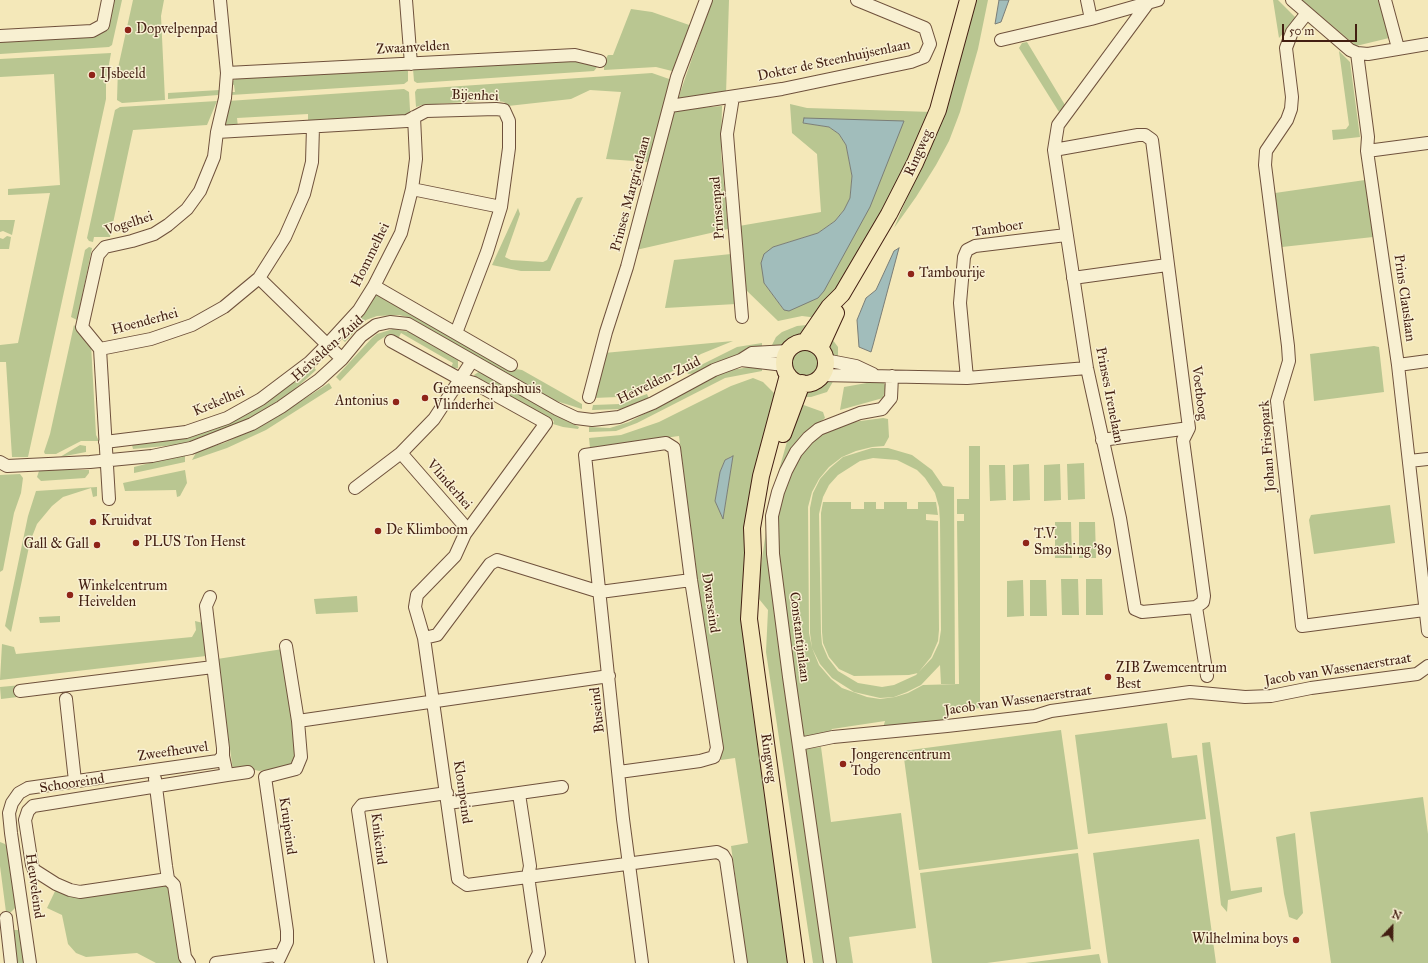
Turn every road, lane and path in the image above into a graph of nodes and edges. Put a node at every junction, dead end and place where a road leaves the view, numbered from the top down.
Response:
1 (108, 0) edge
2 (220, 0) edge
3 (406, 0) edge
4 (706, 0) edge
5 (857, 0) edge
6 (968, 0) edge
7 (1088, 0) edge
8 (1292, 0) edge
9 (1385, 0) edge
10 (1153, 2) edge
11 (1307, 13) junction
12 (1091, 19) junction
13 (0, 36) edge
14 (1001, 40) dead end
15 (1428, 44) edge
16 (1398, 48) junction
17 (1357, 53) junction
18 (600, 61) dead end
19 (411, 64) junction
20 (227, 73) junction
21 (732, 97) junction
22 (670, 106) junction
23 (414, 117) junction
24 (313, 127) junction
25 (217, 132) junction
26 (1428, 143) edge
27 (1054, 150) junction
28 (1367, 151) junction
29 (412, 189) junction
30 (501, 207) junction
31 (1066, 235) junction
32 (1167, 265) junction
33 (259, 278) junction
34 (1073, 278) junction
35 (374, 286) junction
36 (742, 317) dead end
37 (456, 333) junction
38 (391, 341) dead end
39 (326, 346) junction
40 (100, 349) junction
41 (818, 356) junction
42 (342, 359) junction
43 (472, 361) junction
44 (1428, 361) edge
45 (787, 364) junction
46 (511, 365) dead end
47 (1398, 365) junction
48 (1087, 368) junction
49 (892, 376) junction
50 (967, 378) junction
51 (460, 379) junction
52 (802, 383) junction
53 (589, 397) dead end
54 (1189, 428) junction
55 (1102, 440) junction
56 (105, 442) junction
57 (401, 452) junction
58 (585, 455) joint
59 (1428, 459) edge
60 (106, 460) junction
61 (1409, 461) junction
62 (4, 464) edge
63 (355, 488) dead end
64 (109, 499) dead end
65 (465, 534) junction
66 (753, 553) junction
67 (691, 580) junction
68 (600, 592) junction
69 (210, 597) dead end
70 (1196, 607) junction
71 (1424, 610) junction
72 (1428, 631) edge
73 (424, 638) junction
74 (286, 646) dead end
75 (212, 662) junction
76 (1428, 666) edge
77 (609, 676) junction
78 (1207, 676) dead end
79 (20, 691) dead end
80 (66, 699) dead end
81 (433, 702) junction
82 (298, 721) junction
83 (799, 744) junction
84 (223, 756) junction
85 (153, 770) junction
86 (248, 772) dead end
87 (619, 772) junction
88 (227, 775) junction
89 (75, 781) junction
90 (156, 786) junction
91 (562, 787) dead end
92 (519, 794) junction
93 (448, 798) junction
94 (9, 812) joint
95 (5, 834) edge
96 (629, 863) junction
97 (528, 876) junction
98 (168, 879) junction
99 (22, 916) junction
100 (3, 919) edge
101 (279, 961) edge
102 (11, 963) edge
103 (30, 963) edge
104 (189, 963) edge
105 (216, 963) edge
106 (381, 963) edge
107 (534, 963) edge
108 (642, 963) edge
109 (741, 963) edge
110 (796, 963) edge
111 (830, 963) edge

1 - 13 street
2 - 20 street, Vogelhei
3 - 19 street
4 - 22 street, Prinses Margrietlaan
5 - 21 street, Dokter de Steenhuijsenlaan
6 - 41 main road, Ringweg
7 - 12 street
8 - 11 street
9 - 16 street
10 - 12 street
10 - 27 street, Prinses Irenelaan
11 - 17 street
11 - 71 street, Johan Frisopark
12 - 14 street
15 - 16 street
16 - 17 street
17 - 28 street, Prins Clauslaan
18 - 19 street, Zwaanvelden
19 - 20 street, Zwaanvelden
20 - 25 street, Vogelhei
21 - 22 street, Dokter de Steenhuijsenlaan
21 - 36 street, Prinsenpad
22 - 53 street, Prinses Margrietlaan
23 - 24 street, Bijenhei
23 - 29 street, Hommelhei
23 - 30 street, Bijenhei
24 - 25 street, Bijenhei
24 - 33 street, Hoenderhei
25 - 40 street, Vogelhei
26 - 28 street
27 - 31 street, Prinses Irenelaan
27 - 32 street, Voetboog
28 - 47 street, Prins Clauslaan
29 - 30 street
29 - 35 street, Hommelhei
30 - 37 street, Bijenhei
31 - 34 street, Prinses Irenelaan
31 - 50 street, Tamboer
32 - 34 street
32 - 54 street, Voetboog
33 - 39 street
33 - 40 street, Hoenderhei
34 - 48 street, Prinses Irenelaan
35 - 37 street
35 - 39 street, Hommelhei
37 - 46 street
38 - 51 street
39 - 42 street
39 - 56 street, Krekelhei
40 - 56 street
41 - 45 main road
41 - 49 street
41 - 52 main road
42 - 43 street, Heivelden-Zuid
42 - 60 street, Heivelden-Zuid
43 - 45 street, Heivelden-Zuid
43 - 51 street
44 - 47 street
45 - 52 main road
45 - 66 main road, Ringweg
47 - 61 street, Prins Clauslaan
48 - 50 street
48 - 55 street, Prinses Irenelaan
49 - 50 street
49 - 83 street, Constantijnlaan
51 - 57 street
51 - 65 street
52 - 66 main road, Ringweg
54 - 55 street
54 - 70 street, Voetboog
55 - 70 street, Prinses Irenelaan
56 - 60 street
57 - 63 street
57 - 65 street, Vlinderhei
58 - 67 street, Dwarseind
58 - 68 street, Buseind
59 - 61 street
60 - 62 street, Heivelden-Zuid
60 - 64 street
61 - 71 street, Prins Clauslaan
65 - 73 street, Vlinderhei
66 - 110 main road, Ringweg
67 - 68 street
67 - 87 street, Dwarseind
68 - 73 street
68 - 77 street, Buseind
69 - 75 street, Zweefheuvel
70 - 78 street
71 - 72 street, Prins Clauslaan
73 - 81 street, Klompeind
74 - 82 street
75 - 79 street
75 - 84 street, Zweefheuvel
76 - 83 street, Jacob van Wassenaerstraat
77 - 81 street
77 - 87 street, Buseind
80 - 89 street
81 - 82 street
81 - 93 street, Klompeind
82 - 101 street, Kruipeind
83 - 111 street, Constantijnlaan
84 - 85 street, Zweefheuvel
84 - 88 street
85 - 89 street, Zweefheuvel
85 - 90 street
86 - 88 street
87 - 96 street, Buseind
88 - 90 street
89 - 94 street, Zweefheuvel
90 - 98 street
90 - 98 street, Schooreind
91 - 92 street, Knikeind
92 - 93 street, Knikeind
92 - 97 street
93 - 97 street, Klompeind
93 - 106 street, Knikeind
94 - 95 street, Heuveleind
95 - 99 street, Heuveleind
96 - 97 street, Klompeind
96 - 108 street, Buseind
96 - 109 street, Klompeind
97 - 107 street
98 - 104 street
99 - 100 street
99 - 103 street, Heuveleind
100 - 102 street
101 - 105 street

